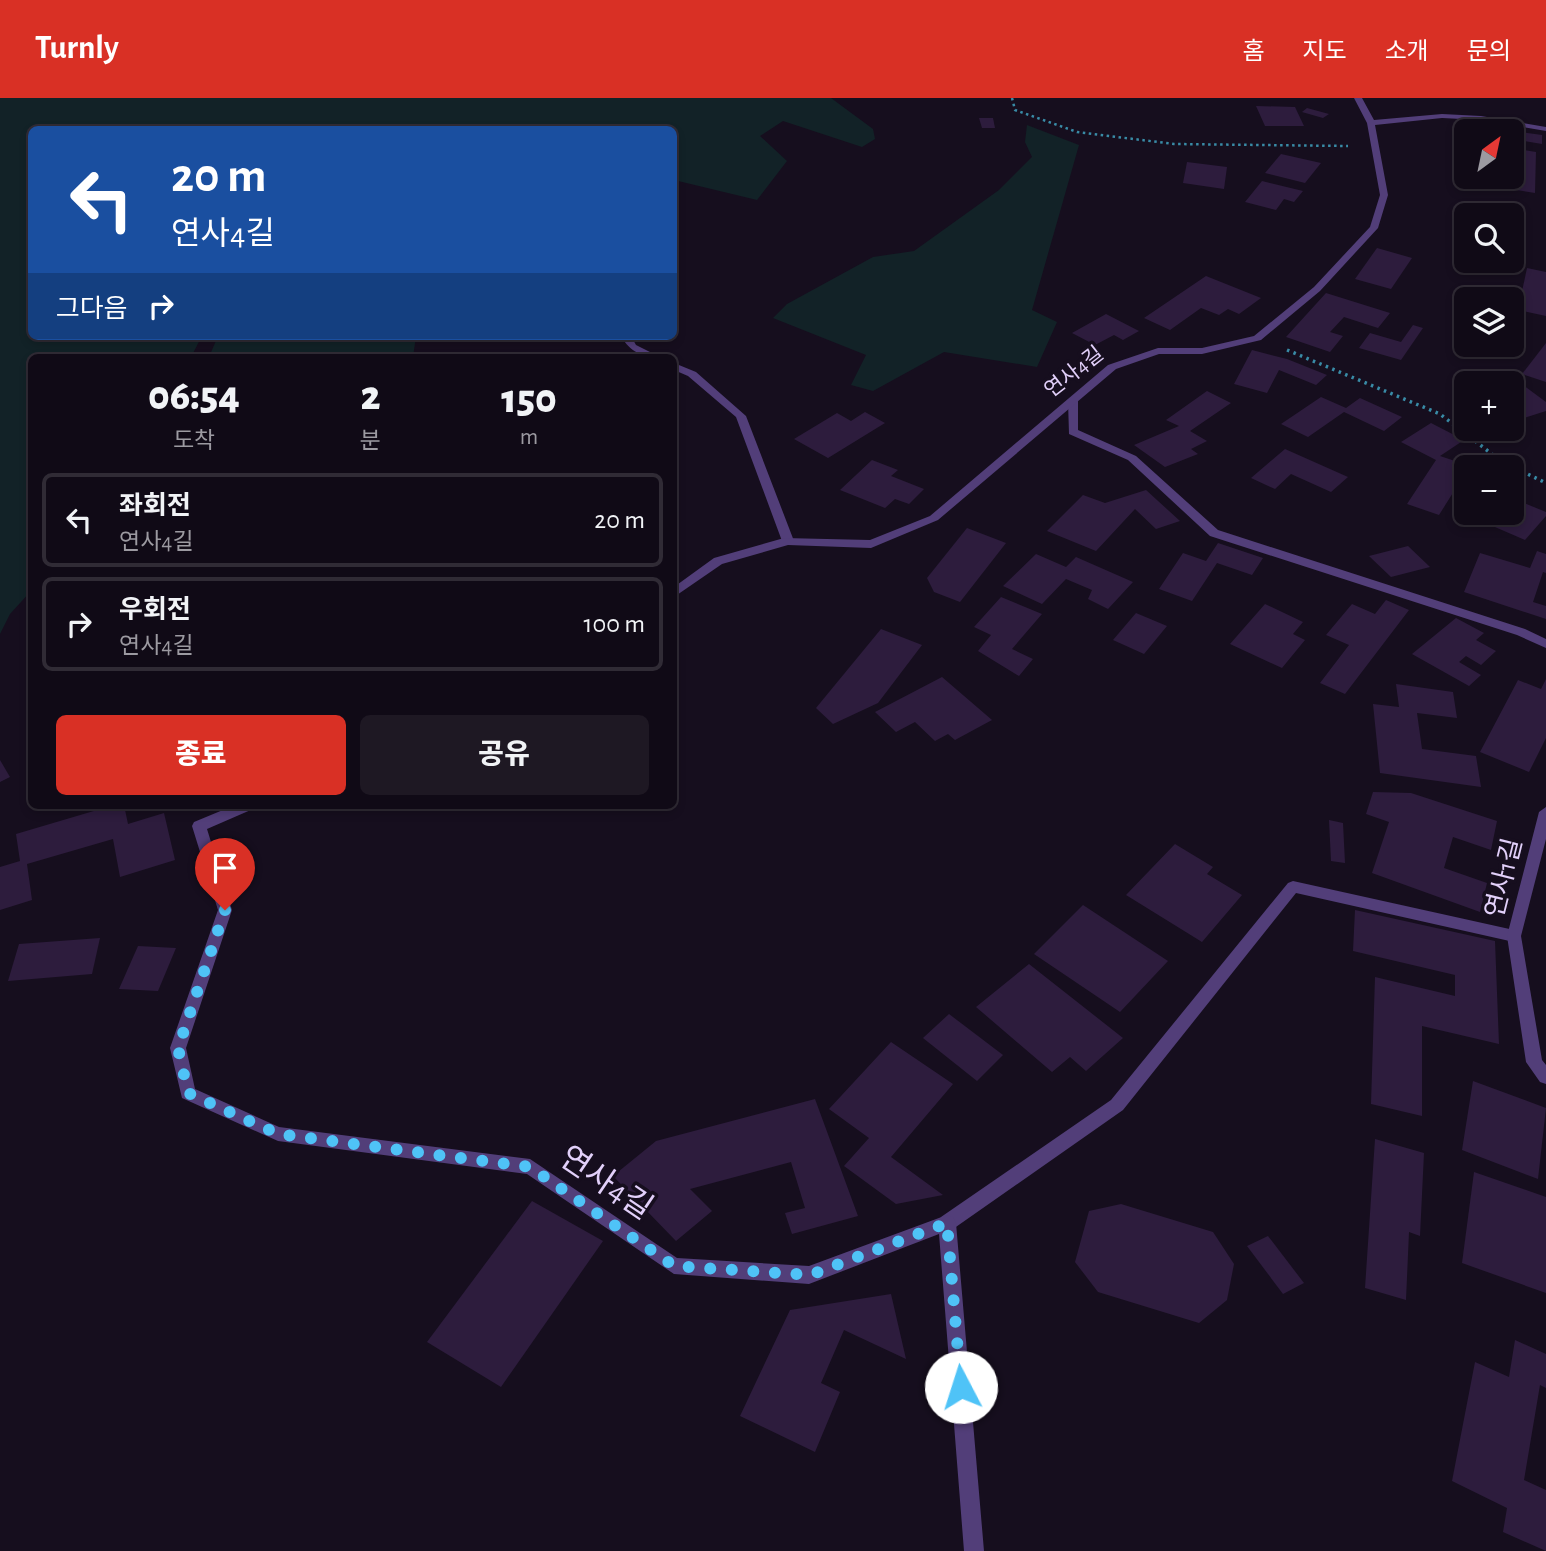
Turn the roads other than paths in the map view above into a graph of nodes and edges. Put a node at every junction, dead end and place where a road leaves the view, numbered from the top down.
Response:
1 (1358, 98) edge
2 (1371, 123) junction
3 (1546, 129) edge
4 (628, 340) edge
5 (647, 354) edge
6 (677, 367) edge
7 (1073, 401) junction
8 (788, 541) junction
9 (677, 591) edge
10 (1546, 644) edge
11 (239, 809) edge
12 (1546, 812) edge
13 (1514, 936) junction
14 (1546, 1077) edge
15 (947, 1223) junction
16 (974, 1551) edge

1 - 2 street, 연사4길
2 - 3 street
2 - 7 street, 연사4길
4 - 5 street
6 - 8 street
7 - 8 street, 연사4길
7 - 10 street
8 - 9 street, 연사4길
11 - 15 street, 연사4길
12 - 13 street, 연사1길
13 - 14 street, 연사1길
13 - 15 street
15 - 16 street

